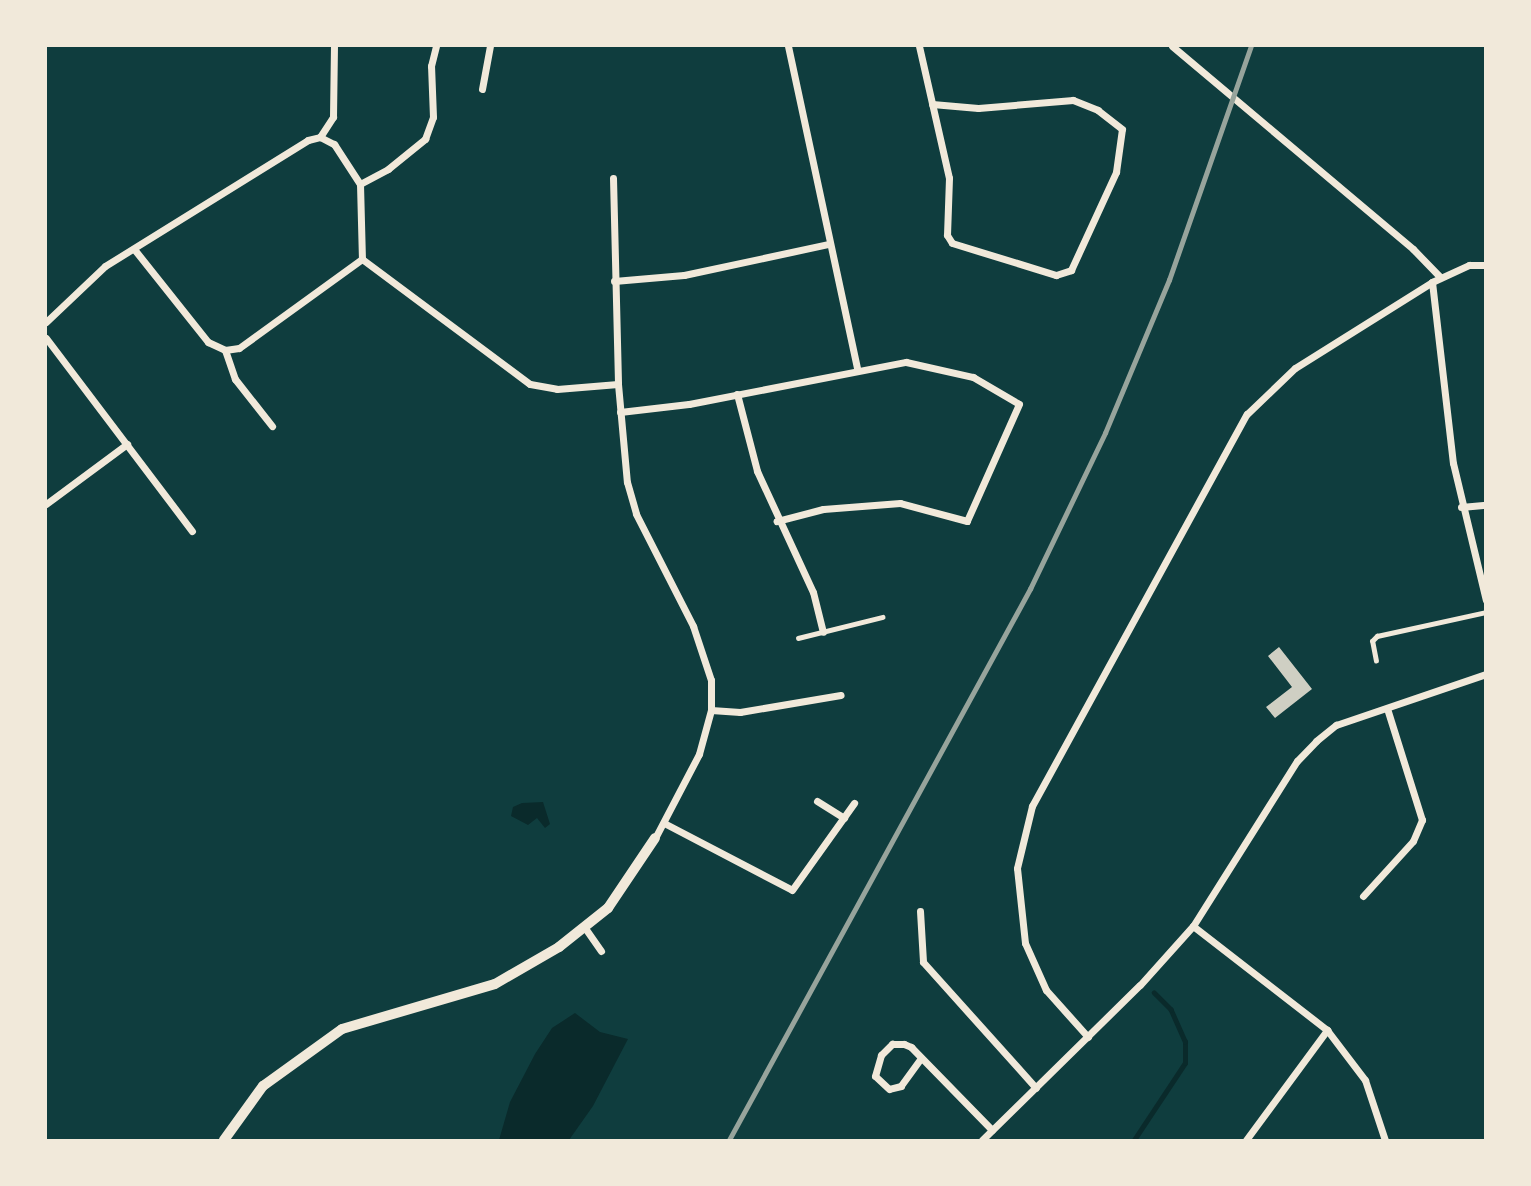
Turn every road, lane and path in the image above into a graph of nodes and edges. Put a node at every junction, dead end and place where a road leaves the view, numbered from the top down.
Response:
1 (334, 46) edge
2 (436, 46) edge
3 (490, 46) edge
4 (788, 46) edge
5 (919, 46) edge
6 (1172, 46) edge
7 (482, 89) dead end
8 (932, 104) junction
9 (320, 137) junction
10 (613, 178) dead end
11 (360, 184) junction
12 (828, 244) junction
13 (134, 249) junction
14 (362, 259) junction
15 (1486, 265) edge
16 (1440, 277) junction
17 (614, 281) junction
18 (1432, 282) junction
19 (46, 322) edge
20 (46, 338) edge
21 (225, 350) junction
22 (857, 369) junction
23 (618, 384) junction
24 (737, 394) junction
25 (620, 412) junction
26 (272, 426) dead end
27 (127, 444) junction
28 (46, 504) edge
29 (1486, 505) edge
30 (1461, 507) junction
31 (777, 521) junction
32 (192, 531) dead end
33 (1486, 600) edge
34 (1486, 612) edge
35 (882, 617) dead end
36 (823, 632) junction
37 (798, 638) dead end
38 (1376, 661) dead end
39 (1486, 674) edge
40 (841, 695) dead end
41 (1387, 708) junction
42 (711, 710) junction
43 (817, 801) dead end
44 (854, 803) dead end
45 (844, 818) junction
46 (664, 823) junction
47 (655, 838) joint
48 (1363, 897) dead end
49 (920, 911) dead end
50 (1193, 926) junction
51 (585, 928) junction
52 (601, 951) dead end
53 (1327, 1030) junction
54 (1088, 1037) junction
55 (921, 1058) junction
56 (1036, 1088) junction
57 (992, 1130) junction
58 (224, 1140) edge
59 (982, 1140) edge
60 (1246, 1140) edge
61 (1385, 1140) edge

1 - 9 street
2 - 11 street
3 - 7 street
4 - 12 street
5 - 8 street
6 - 16 street
8 - 8 street
9 - 11 street
9 - 13 street
10 - 17 street
11 - 14 street
12 - 17 street
12 - 22 street
13 - 19 street
13 - 21 street
14 - 21 street
14 - 23 street
15 - 16 street
16 - 18 street
17 - 23 street
18 - 30 street
18 - 54 street
20 - 27 street
21 - 26 street
22 - 24 street
22 - 31 street
23 - 25 street
24 - 25 street
24 - 31 street
25 - 42 street
27 - 28 street
27 - 32 street
29 - 30 street
30 - 33 street
31 - 36 street
34 - 38 lane
35 - 36 lane
36 - 37 lane
39 - 41 street
40 - 42 street
41 - 48 street
41 - 50 street
42 - 46 street
43 - 45 street
44 - 45 street
45 - 46 street
46 - 47 street
47 - 51 street
49 - 56 street
50 - 53 street
50 - 54 street
51 - 52 street
51 - 58 street
53 - 60 street
53 - 61 street
54 - 56 street
55 - 55 street
55 - 57 street
56 - 57 street
57 - 59 street

